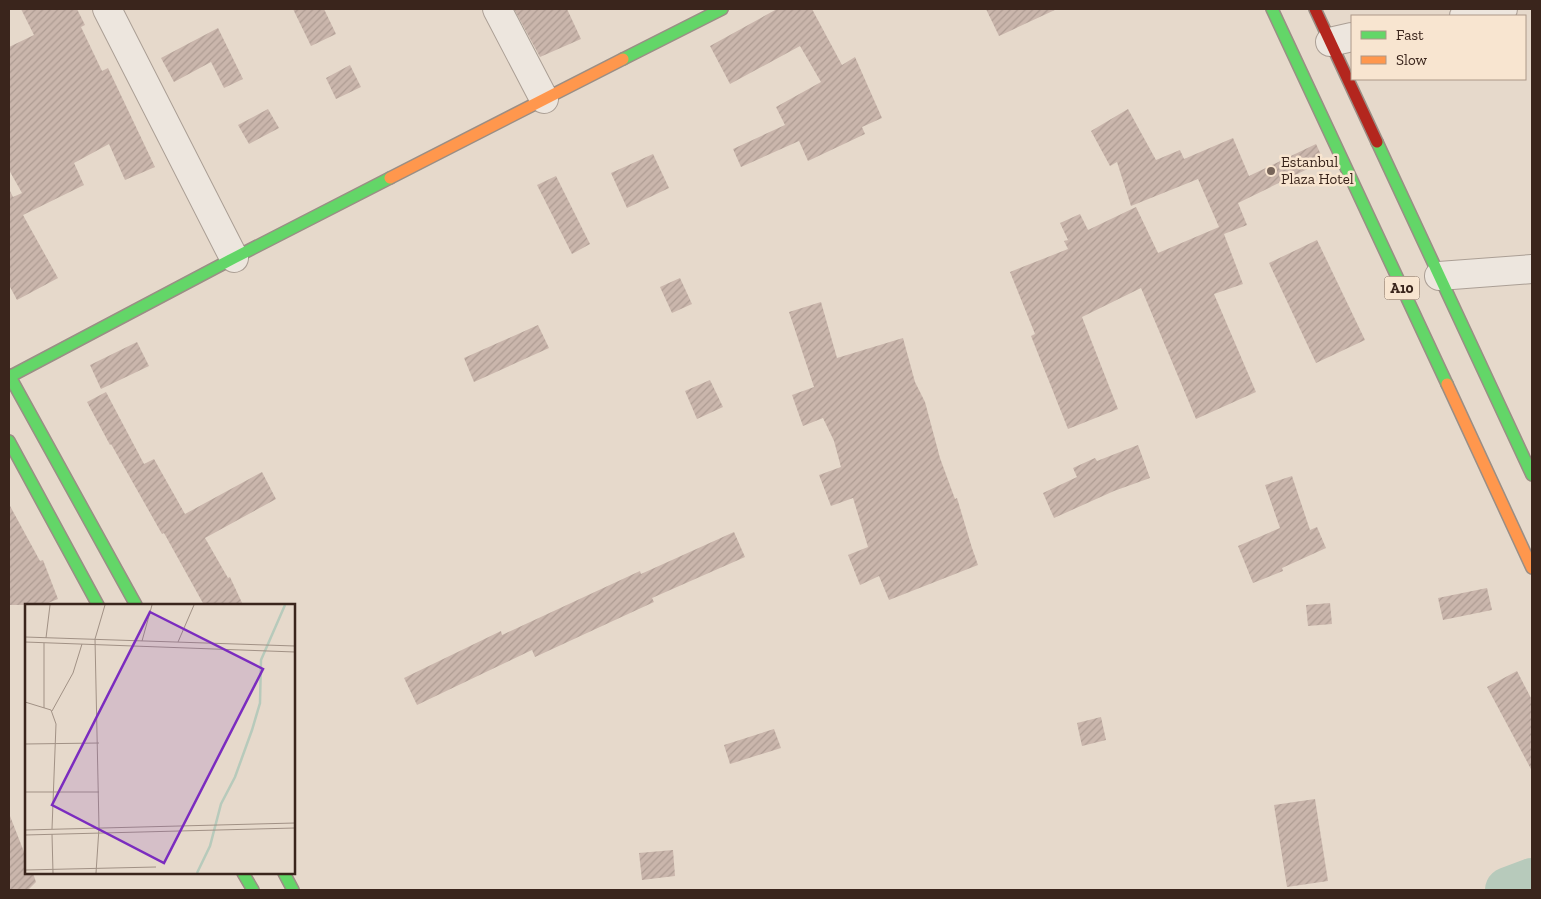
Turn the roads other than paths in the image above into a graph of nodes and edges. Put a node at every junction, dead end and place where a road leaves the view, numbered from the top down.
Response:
1 (107, 9) edge
2 (497, 9) edge
3 (722, 9) edge
4 (1272, 9) edge
5 (1315, 9) edge
6 (1503, 9) edge
7 (1470, 15) edge
8 (1341, 40) edge
9 (1351, 64) edge
10 (1358, 80) edge
11 (544, 99) junction
12 (234, 258) junction
13 (1532, 269) edge
14 (1439, 276) junction
15 (9, 376) edge
16 (9, 441) edge
17 (1532, 475) edge
18 (1532, 568) edge
19 (97, 604) edge
20 (135, 604) edge
21 (244, 874) edge
22 (285, 874) edge
23 (253, 890) edge
24 (293, 890) edge

1 - 12 street
2 - 11 street
3 - 11 main road
4 - 18 main road, A10
5 - 8 main road, A10
6 - 7 street
8 - 9 main road, A10
10 - 14 main road, A10
11 - 12 main road
12 - 15 main road
13 - 14 street
14 - 17 main road, A10
15 - 20 main road
16 - 19 main road
21 - 23 main road
22 - 24 main road

